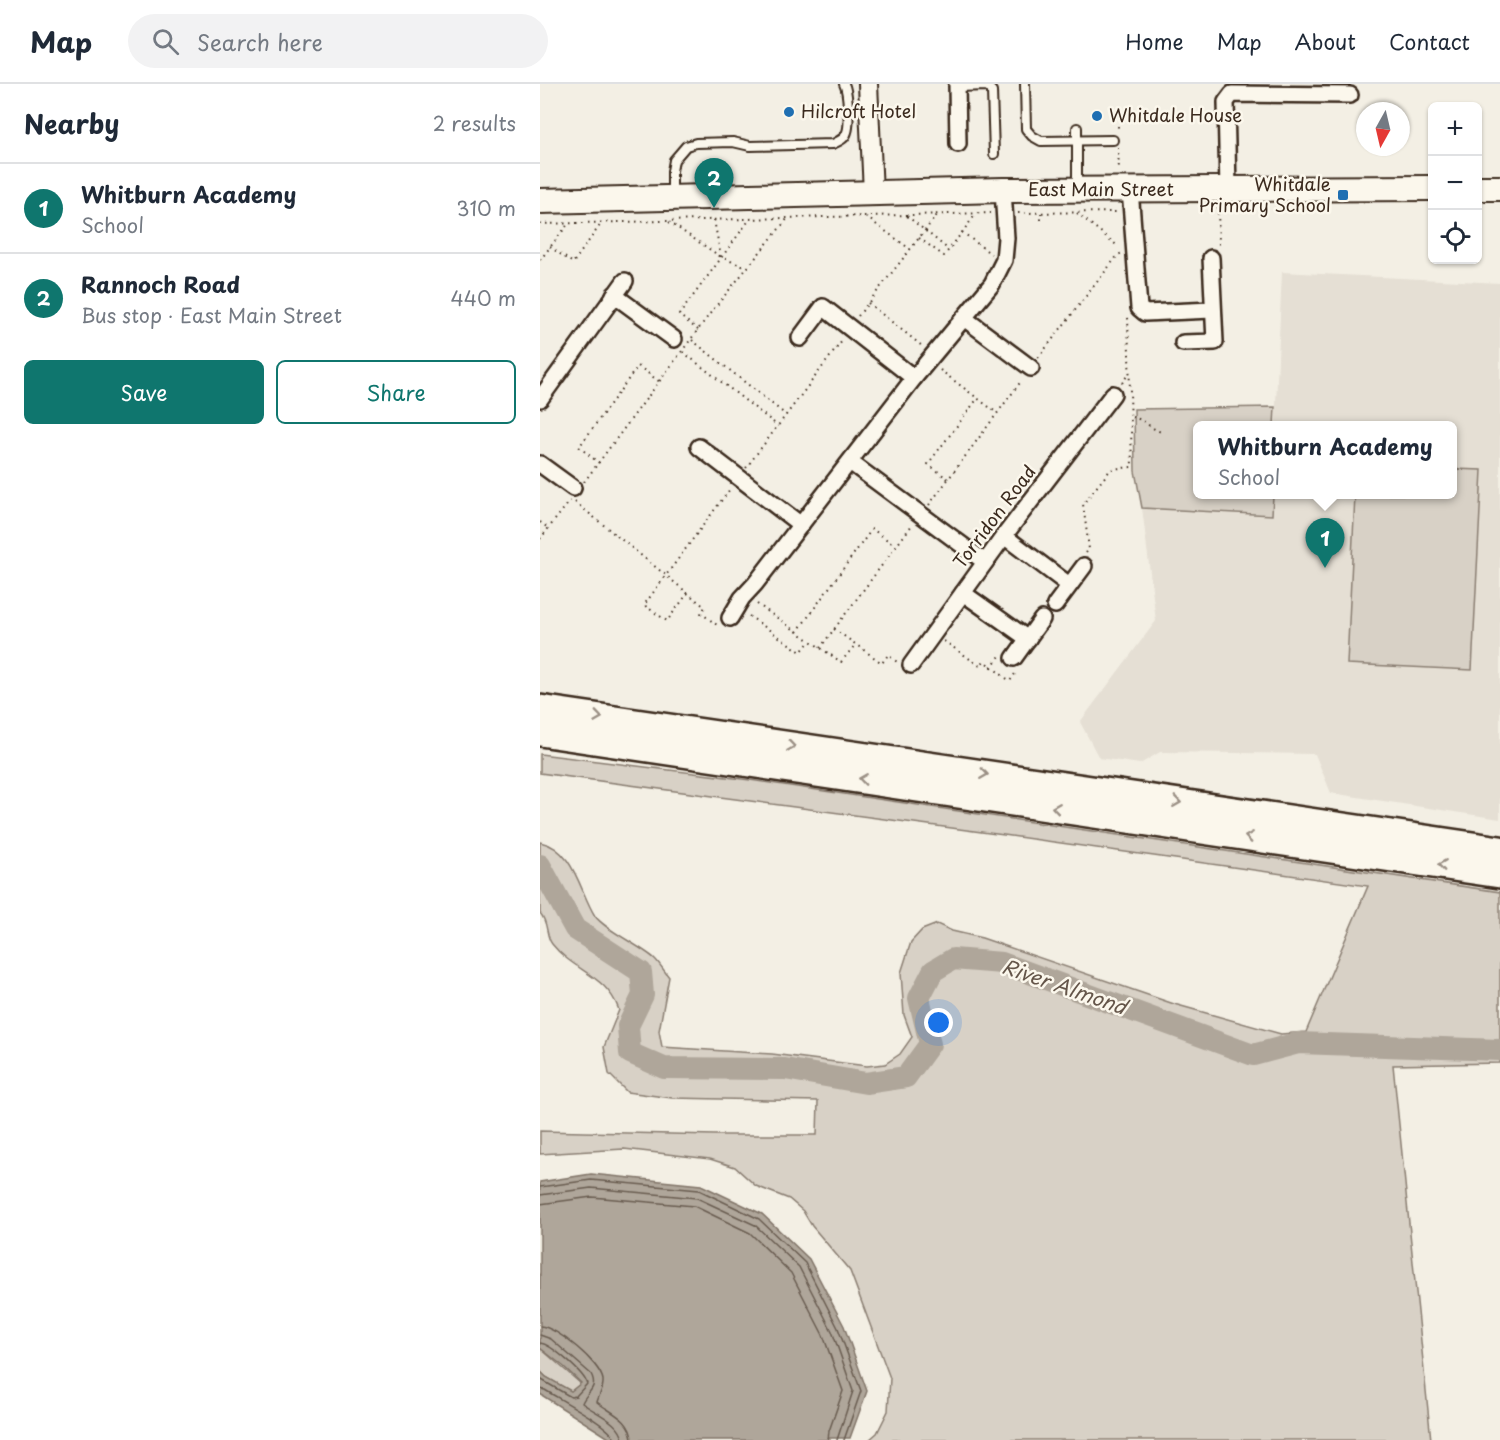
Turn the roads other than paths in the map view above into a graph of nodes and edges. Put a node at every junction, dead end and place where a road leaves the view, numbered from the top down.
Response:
1 (1025, 84) edge
2 (868, 86) edge
3 (957, 86) edge
4 (846, 87) edge
5 (1350, 95) dead end
6 (1077, 128) dead end
7 (1113, 140) dead end
8 (1077, 141) junction
9 (958, 144) dead end
10 (994, 154) dead end
11 (1428, 188) edge
12 (1482, 188) edge
13 (1500, 188) edge
14 (872, 189) junction
15 (1223, 189) junction
16 (1077, 190) junction
17 (1127, 197) junction
18 (672, 198) junction
19 (540, 201) edge
20 (1004, 202) junction
21 (1211, 258) road end
22 (625, 281) dead end
23 (614, 296) junction
24 (1212, 310) junction
25 (964, 318) junction
26 (800, 338) dead end
27 (1183, 343) dead end
28 (679, 345) road end
29 (1031, 368) dead end
30 (914, 378) junction
31 (542, 394) edge
32 (1113, 394) dead end
33 (699, 447) dead end
34 (850, 462) junction
35 (540, 464) edge
36 (573, 492) road end
37 (801, 525) junction
38 (1004, 536) junction
39 (985, 562) junction
40 (1084, 566) road end
41 (1069, 585) junction
42 (963, 593) junction
43 (1055, 605) dead end
44 (737, 607) road end
45 (1042, 619) dead end
46 (1028, 639) junction
47 (1018, 661) road end
48 (911, 665) road end
49 (540, 709) edge
50 (540, 732) edge
51 (1500, 850) edge
52 (1500, 874) edge

1 - 8 lane
2 - 4 lane
2 - 14 street
3 - 9 street
3 - 10 lane
4 - 18 lane
5 - 15 street
6 - 8 lane
7 - 8 lane
8 - 16 lane
11 - 15 main road, East Main Street
12 - 13 main road
14 - 18 main road, East Main Street
14 - 20 main road, East Main Street
15 - 17 main road, East Main Street
16 - 17 main road, East Main Street
16 - 20 main road, East Main Street
17 - 24 street
18 - 19 main road, East Main Street
20 - 25 street
21 - 24 street
22 - 23 street
23 - 28 street
23 - 31 street
24 - 27 street
25 - 29 street
25 - 30 street
26 - 30 street
30 - 34 street
32 - 38 street, Torridon Road
33 - 37 street
34 - 37 street
34 - 39 street
35 - 36 street
37 - 44 street
38 - 39 street, Torridon Road
38 - 41 street
39 - 42 street, Torridon Road
40 - 41 street
41 - 43 street
42 - 46 street
42 - 48 street, Torridon Road
45 - 46 street
46 - 47 street
49 -> 51 highway
52 -> 50 highway

